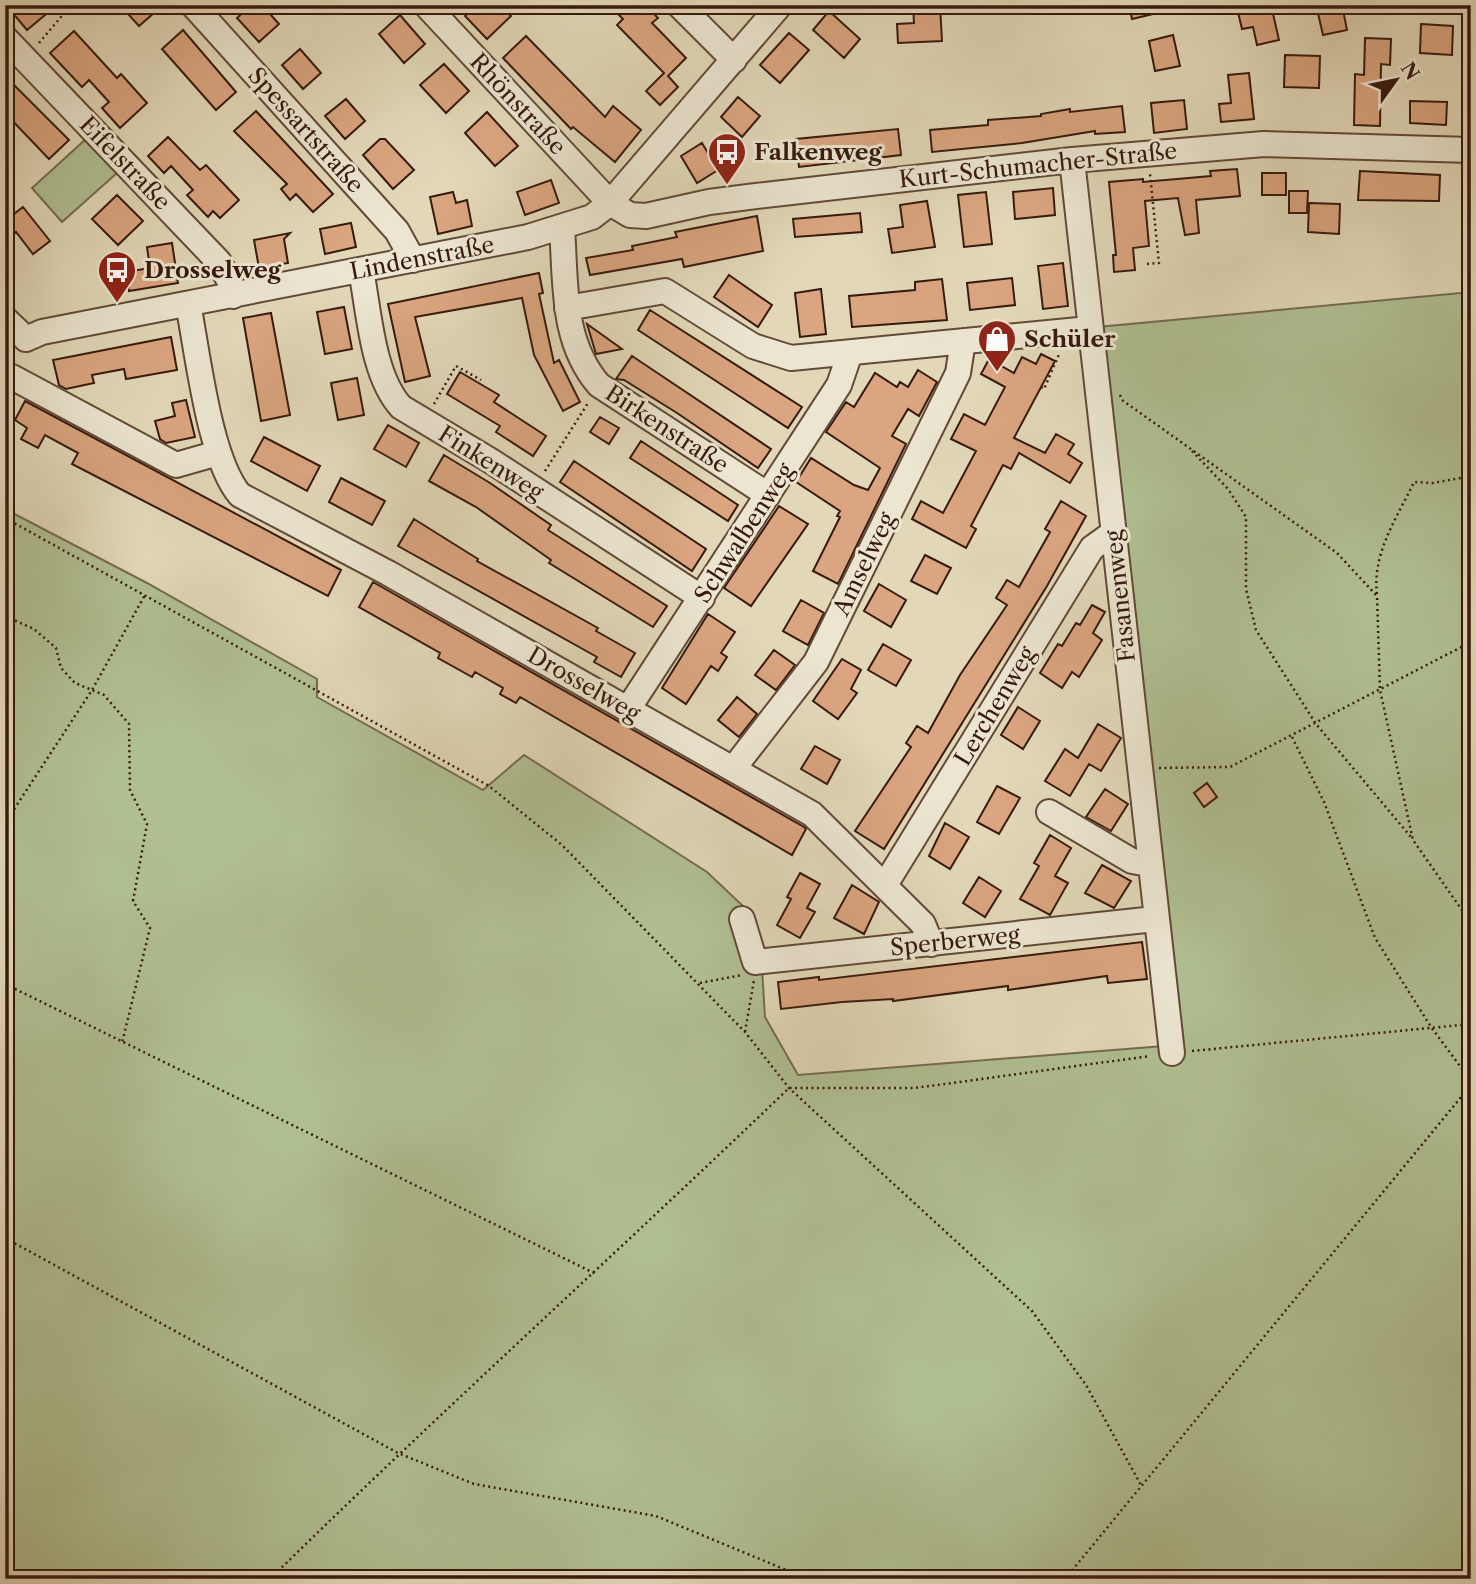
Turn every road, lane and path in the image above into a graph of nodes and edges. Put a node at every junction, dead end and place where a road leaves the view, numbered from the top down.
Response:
1 (71, 5) edge
2 (193, 5) edge
3 (426, 5) edge
4 (679, 5) edge
5 (780, 5) edge
6 (5, 38) edge
7 (25, 58) junction
8 (734, 60) junction
9 (1471, 150) edge
10 (1148, 153) junction
11 (1072, 160) junction
12 (610, 203) junction
13 (562, 228) junction
14 (413, 260) junction
15 (1147, 264) dead end
16 (361, 270) junction
17 (233, 296) junction
18 (188, 304) junction
19 (567, 308) junction
20 (5, 319) edge
21 (1090, 329) junction
22 (1063, 331) junction
23 (26, 339) junction
24 (963, 341) junction
25 (850, 352) junction
26 (481, 380) dead end
27 (9, 382) edge
28 (599, 385) junction
29 (1041, 387) dead end
30 (1118, 390) dead end
31 (423, 421) junction
32 (1188, 446) junction
33 (218, 453) junction
34 (1471, 476) edge
35 (534, 489) junction
36 (768, 495) junction
37 (5, 517) edge
38 (1112, 533) junction
39 (145, 595) junction
40 (1377, 596) junction
41 (702, 598) junction
42 (5, 616) edge
43 (1471, 642) edge
44 (92, 690) junction
45 (1380, 690) junction
46 (628, 709) junction
47 (1316, 724) junction
48 (1292, 737) junction
49 (1139, 768) junction
50 (733, 769) junction
51 (1049, 812) dead end
52 (5, 823) edge
53 (1413, 840) junction
54 (1149, 864) junction
55 (885, 885) junction
56 (742, 919) dead end
57 (1156, 919) junction
58 (1471, 923) edge
59 (931, 944) junction
60 (755, 968) junction
61 (5, 984) edge
62 (699, 984) junction
63 (744, 1032) junction
64 (122, 1043) junction
65 (1172, 1053) dead end
66 (1471, 1083) edge
67 (915, 1087) dead end
68 (789, 1088) junction
69 (5, 1238) edge
70 (596, 1274) junction
71 (398, 1453) junction
72 (1142, 1487) junction
73 (270, 1579) edge
74 (808, 1579) edge
75 (1065, 1579) edge

1 - 7 path
2 - 14 street, Spessartstraße
3 - 12 street, Rhönstraße
4 - 8 street
5 - 8 street, Lindenstraße
6 - 7 street, Eifelstraße
7 - 17 street, Eifelstraße
8 - 12 street, Lindenstraße
9 - 10 street, Kurt-Schumacher-Straße
10 - 11 street, Kurt-Schumacher-Straße
10 - 15 path
11 - 12 street, Kurt-Schumacher-Straße
11 - 21 street
12 - 13 street, Lindenstraße
13 - 14 street, Lindenstraße
13 - 19 street, Birkenstraße
14 - 16 street, Lindenstraße
16 - 17 street, Lindenstraße
16 - 31 street, Finkenweg
17 - 18 street, Lindenstraße
18 - 23 street, Lindenstraße
18 - 33 street, Drosselweg
19 - 25 street
19 - 28 street, Birkenstraße
20 - 23 street
21 - 22 street
21 - 38 street, Fasanenweg
22 - 24 street
22 - 29 path
23 - 27 street
24 - 25 street
24 - 50 street, Amselweg
25 - 36 street, Schwalbenweg
26 - 31 path
27 - 33 street
28 - 35 path
28 - 36 street, Birkenstraße
30 - 32 path
31 - 35 street, Finkenweg
32 - 40 path
32 - 47 path
33 - 46 street, Drosselweg
34 - 40 path
35 - 41 street, Finkenweg
36 - 41 street, Schwalbenweg
37 - 39 path
38 - 49 street, Fasanenweg
38 - 55 street, Lerchenweg
39 - 44 path
39 - 62 path
40 - 45 path
41 - 46 street, Schwalbenweg
42 - 44 path
43 - 45 path
44 - 52 path
44 - 64 path
45 - 47 path
45 - 53 path
46 - 50 street, Drosselweg
47 - 48 path
47 - 53 path
48 - 49 path
48 - 66 path
49 - 54 street, Fasanenweg
50 - 55 street, Drosselweg
51 - 54 street
53 - 58 path
54 - 57 street, Fasanenweg
55 - 59 street, Drosselweg
56 - 60 street
57 - 59 street, Sperberweg
57 - 65 street, Fasanenweg
59 - 60 street, Sperberweg
60 - 62 path
60 - 63 path
61 - 64 path
62 - 63 path
63 - 68 path
64 - 70 path
66 - 72 path
67 - 68 path
68 - 70 path
68 - 72 path
69 - 71 path
70 - 71 path
71 - 73 path
71 - 74 path
72 - 75 path

